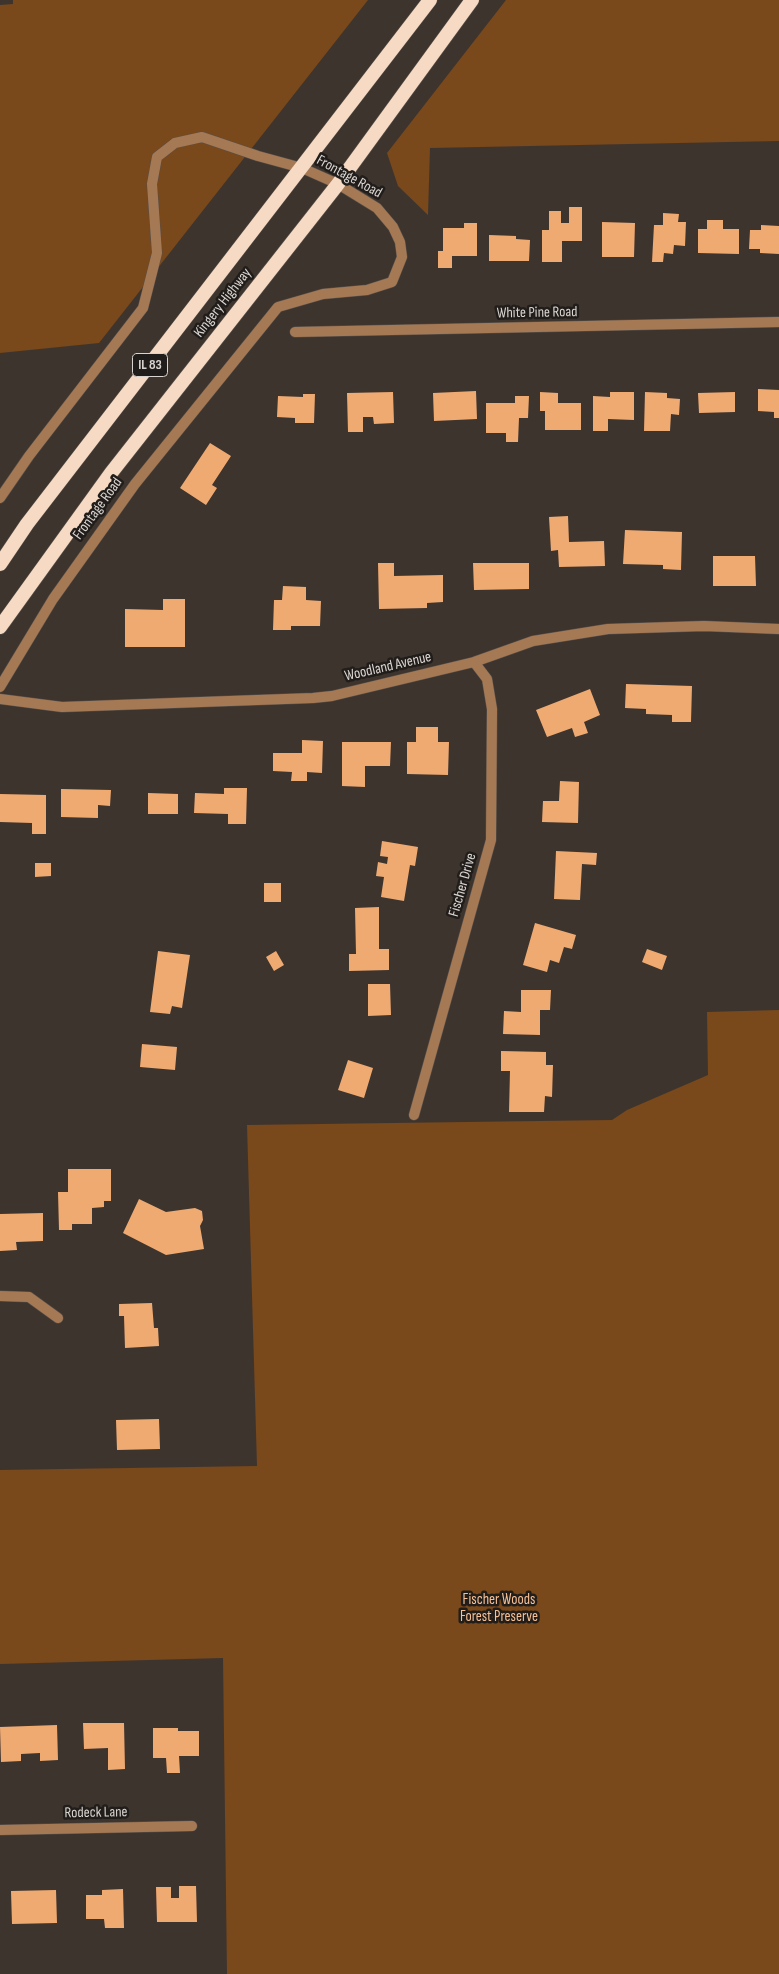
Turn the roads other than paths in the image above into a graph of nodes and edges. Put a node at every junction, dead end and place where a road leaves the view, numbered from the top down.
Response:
1 (430, 0) edge
2 (472, 0) edge
3 (302, 168) junction
4 (338, 184) junction
5 (779, 322) edge
6 (296, 332) dead end
7 (0, 498) edge
8 (0, 564) edge
9 (0, 627) edge
10 (779, 629) edge
11 (474, 662) junction
12 (0, 687) edge
13 (0, 699) edge
14 (414, 1115) dead end
15 (0, 1296) edge
16 (58, 1318) dead end
17 (192, 1826) dead end
18 (0, 1830) edge

1 - 3 highway, Kingery Highway / IL 83
2 - 4 highway, Kingery Highway / IL 83
3 - 4 street, Frontage Road
3 - 7 street, Frontage Road
3 - 8 highway, Kingery Highway / IL 83
4 - 9 highway, Kingery Highway / IL 83
4 - 12 street, Frontage Road
5 - 6 street, White Pine Road
10 - 11 street, Woodland Avenue
11 - 13 street, Woodland Avenue
11 - 14 street, Fischer Drive
15 - 16 street
17 - 18 street, Rodeck Lane

